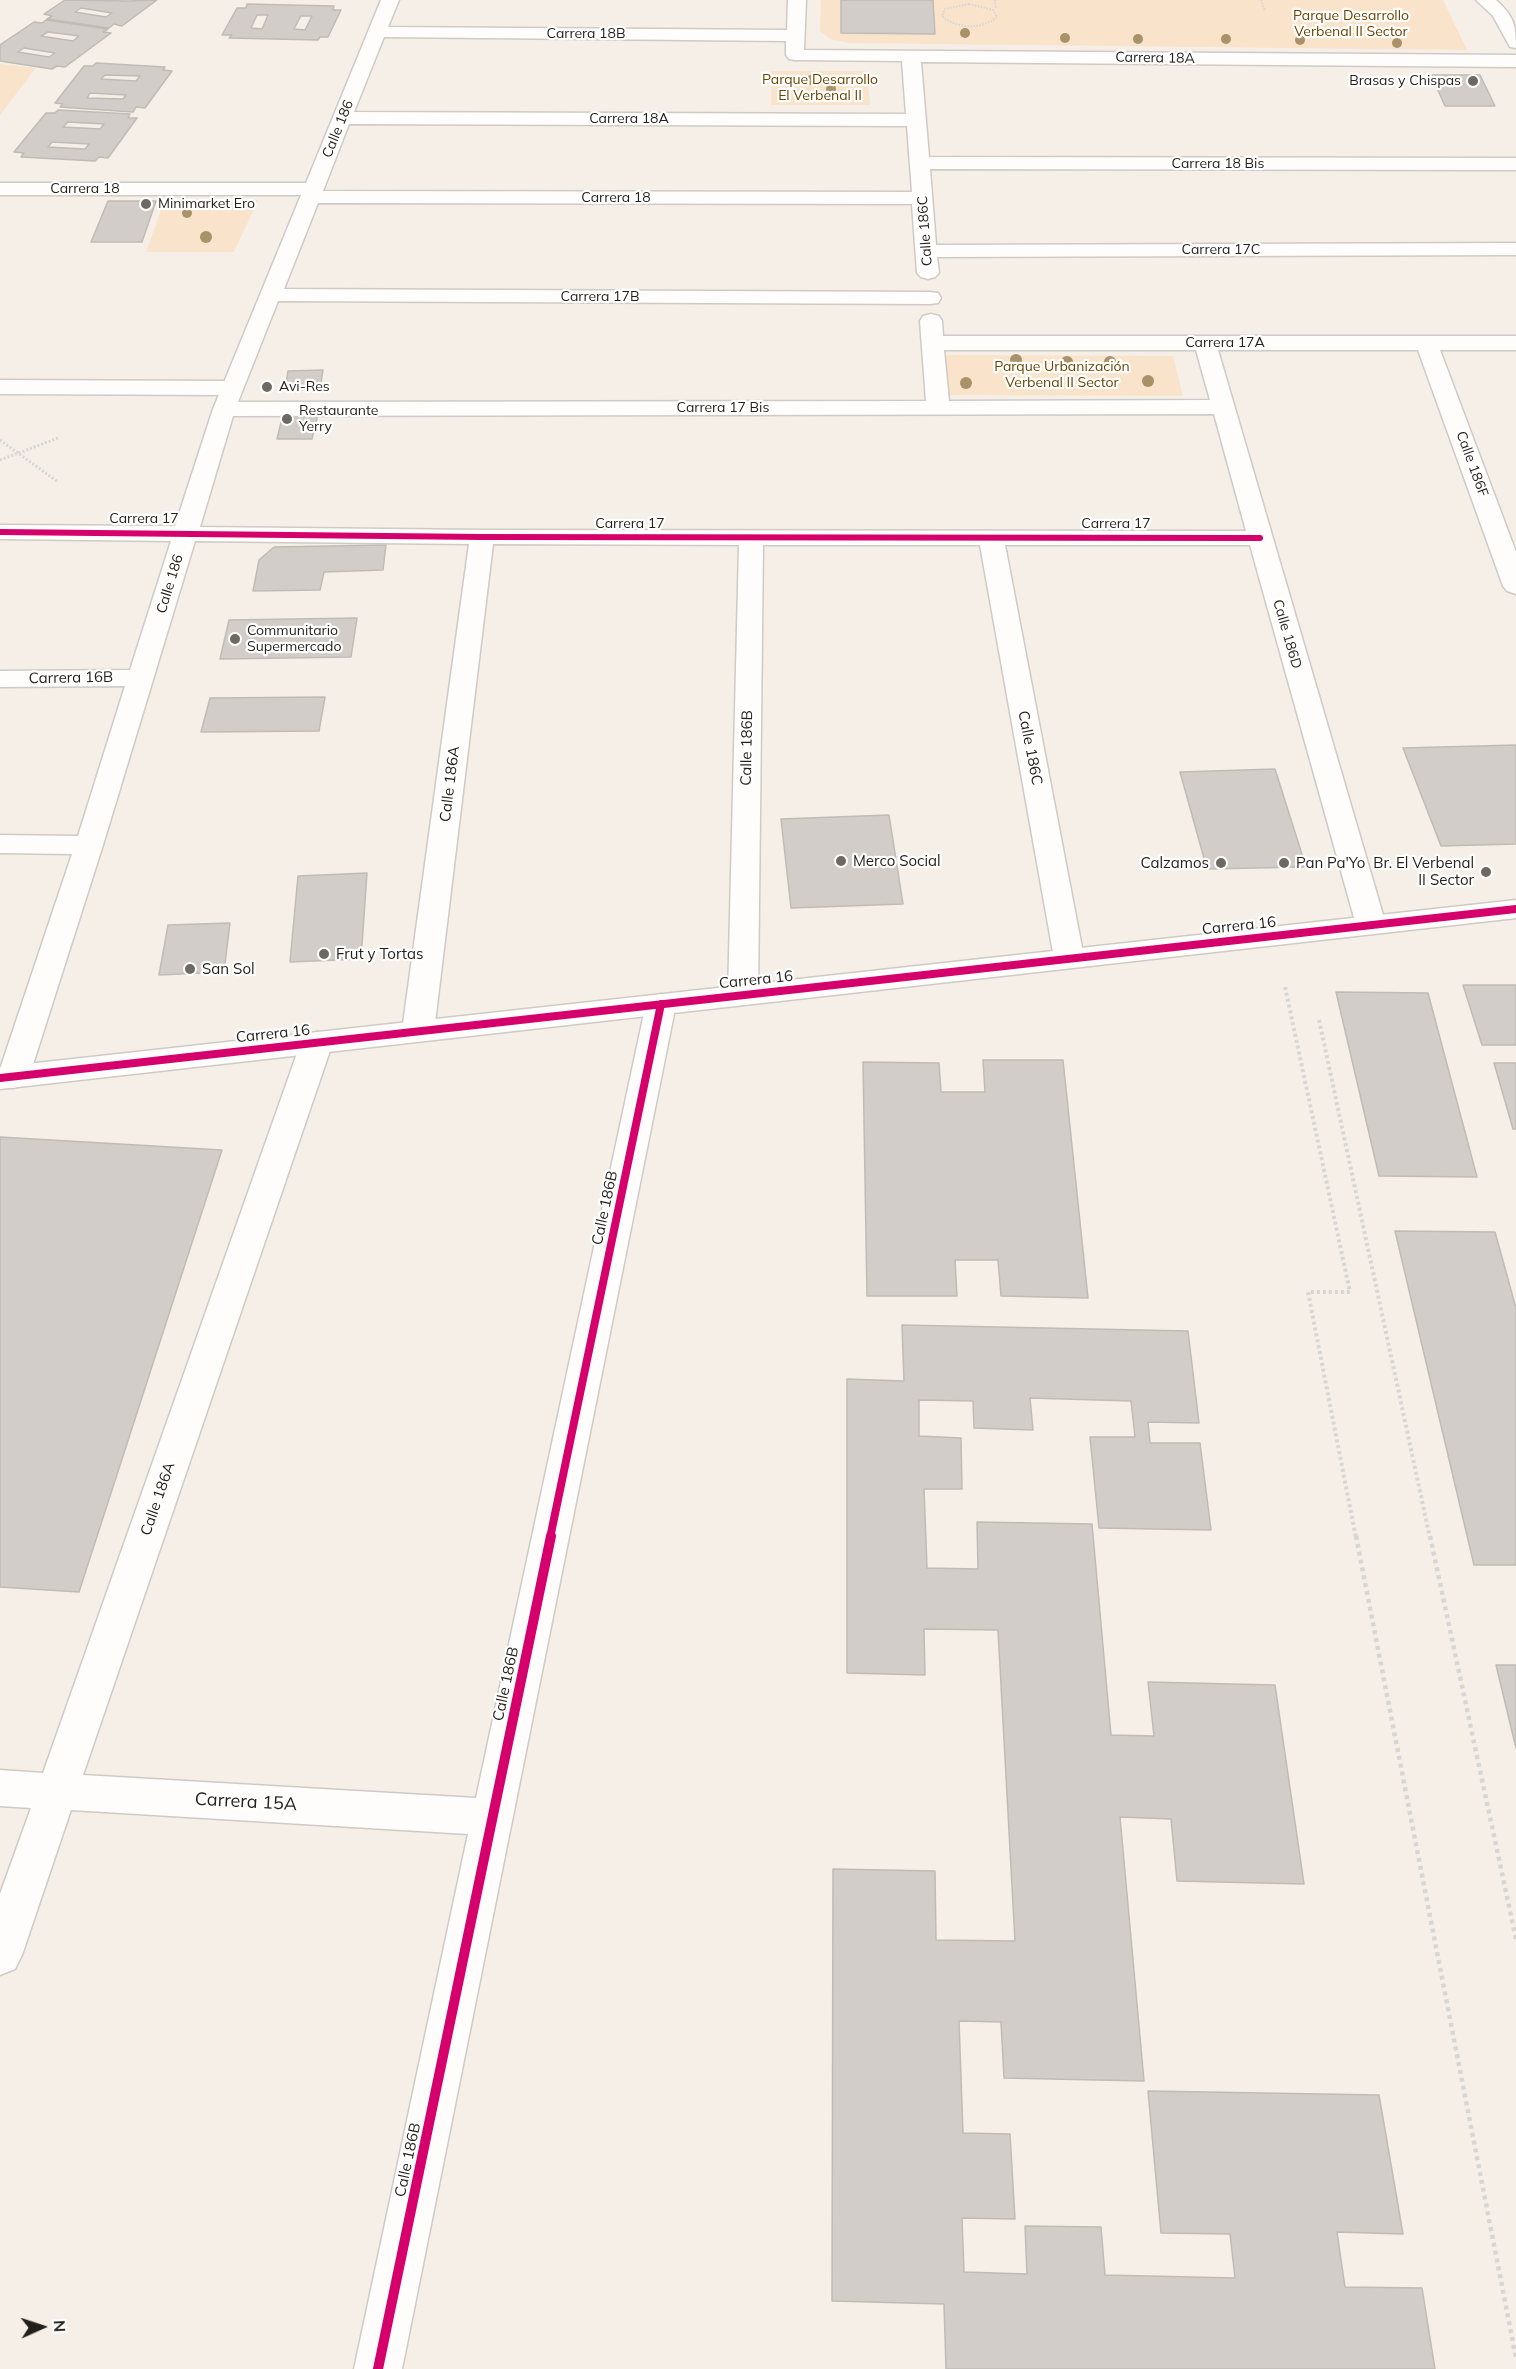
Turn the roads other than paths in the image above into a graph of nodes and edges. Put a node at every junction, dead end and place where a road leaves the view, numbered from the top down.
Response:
1 (390, 0) edge
2 (797, 0) edge
3 (1485, 0) edge
4 (377, 32) junction
5 (796, 36) junction
6 (1516, 43) edge
7 (911, 56) junction
8 (1516, 61) edge
9 (342, 118) junction
10 (916, 120) junction
11 (920, 163) junction
12 (1516, 164) edge
13 (0, 189) edge
14 (312, 193) junction
15 (922, 198) junction
16 (1516, 249) edge
17 (926, 251) junction
18 (270, 295) junction
19 (930, 298) junction
20 (933, 343) junction
21 (1205, 343) junction
22 (1427, 343) junction
23 (1516, 343) edge
24 (0, 387) edge
25 (228, 398) junction
26 (938, 407) junction
27 (1222, 407) junction
28 (0, 532) edge
29 (186, 533) junction
30 (482, 537) junction
31 (751, 538) junction
32 (991, 538) junction
33 (1260, 538) junction
34 (1516, 586) edge
35 (142, 678) junction
36 (0, 679) edge
37 (0, 844) edge
38 (90, 845) junction
39 (1516, 909) edge
40 (1371, 925) junction
41 (1069, 958) junction
42 (743, 995) junction
43 (661, 1004) junction
44 (418, 1031) junction
45 (317, 1042) junction
46 (7, 1078) edge
47 (0, 1788) edge
48 (57, 1791) junction
49 (492, 1817) junction
50 (0, 1955) edge
51 (378, 2369) edge

1 - 4 street, Calle 186
2 - 5 street
3 - 6 street
4 - 5 street, Carrera 18B
4 - 9 street, Calle 186
5 - 7 street, Carrera 18A
7 - 8 street, Carrera 18A
7 - 10 street, Calle 186C
9 - 10 street, Carrera 18A
9 - 14 street, Calle 186
10 - 11 street, Calle 186C
11 - 12 street, Carrera 18 Bis
11 - 15 street, Calle 186C
13 - 14 street, Carrera 18
14 - 15 street, Carrera 18
14 - 18 street, Calle 186
15 - 17 street, Calle 186C
16 - 17 street, Carrera 17C
17 - 19 street, Calle 186C
18 - 19 street, Carrera 17B
18 - 25 street, Calle 186
19 - 20 street, Calle 186C
20 - 21 street, Carrera 17A
20 - 26 street, Calle 186C
21 - 22 street, Carrera 17A
21 - 27 street, Calle 186D
22 - 23 street, Carrera 17A
22 - 34 street, Calle 186F
24 - 25 street, Carrera 17 Bis
25 - 26 street, Carrera 17 Bis
25 - 29 street, Calle 186
26 - 27 street, Carrera 17 Bis
27 - 33 street, Calle 186D
28 - 29 street, Carrera 17
29 - 30 street, Carrera 17
29 - 35 street, Calle 186
30 - 31 street, Carrera 17
30 - 44 street, Calle 186A
31 - 32 street, Carrera 17
31 - 42 street, Calle 186B
32 - 33 street, Carrera 17
32 - 41 street, Calle 186C
33 - 40 street, Calle 186D
35 - 36 street, Carrera 16B
35 - 38 street, Calle 186
37 - 38 street
38 - 46 street, Calle 186
39 - 40 street, Carrera 16
40 - 41 street, Carrera 16
41 - 42 street, Carrera 16
42 - 43 street, Carrera 16
43 - 44 street, Carrera 16
43 - 49 street, Calle 186B
44 - 45 street, Carrera 16
45 - 46 street, Carrera 16
45 - 48 street, Calle 186A
47 - 48 street, Carrera 15A
48 - 49 street, Carrera 15A
48 - 50 street, Calle 186A
49 - 51 street, Calle 186B

